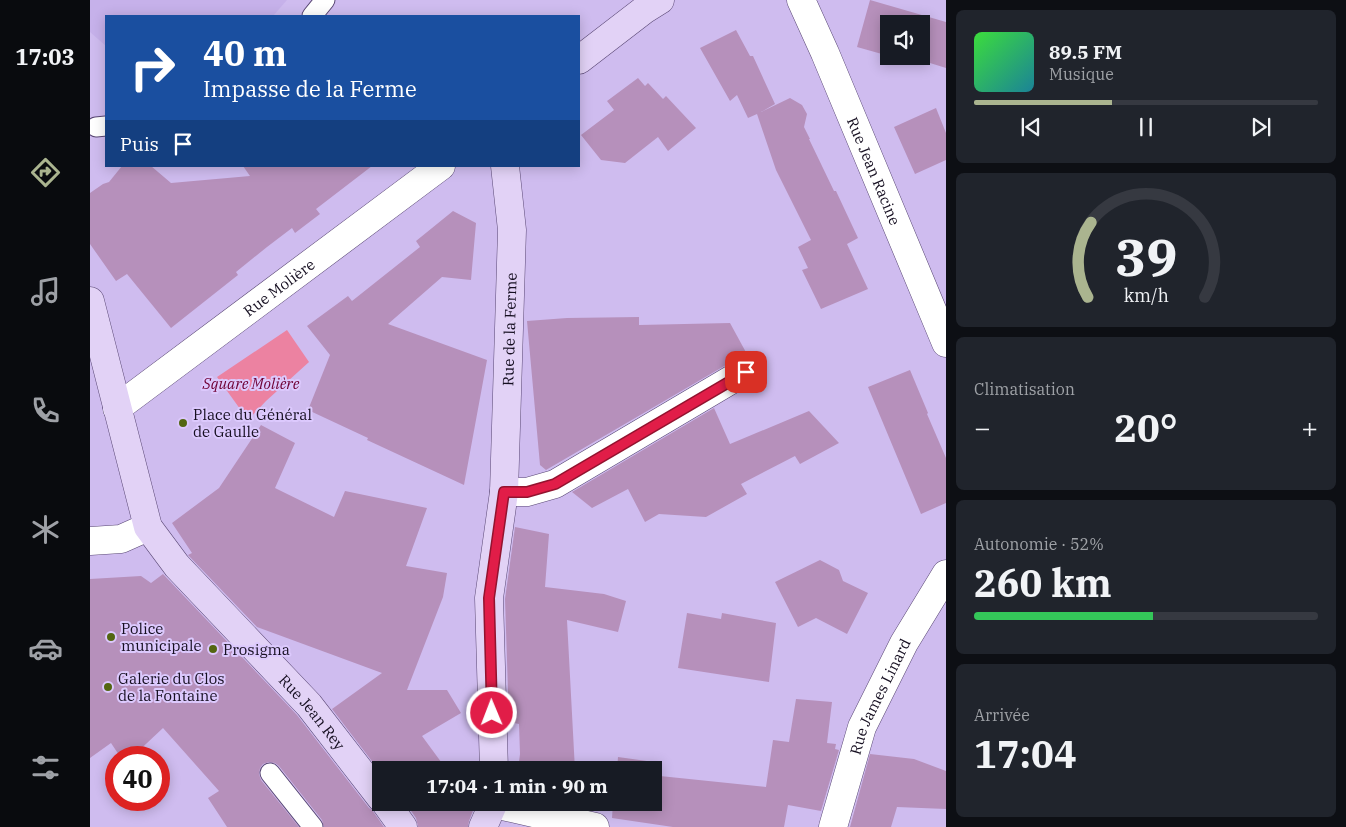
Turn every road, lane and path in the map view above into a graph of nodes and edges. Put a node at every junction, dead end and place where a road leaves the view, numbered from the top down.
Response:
1 (325, 0) edge
2 (660, 0) edge
3 (801, 0) edge
4 (313, 15) edge
5 (580, 59) edge
6 (440, 167) edge
7 (505, 167) edge
8 (937, 298) edge
9 (90, 302) edge
10 (946, 343) edge
11 (746, 372) dead end
12 (117, 408) junction
13 (504, 492) junction
14 (148, 527) junction
15 (90, 541) edge
16 (946, 574) edge
17 (494, 761) edge
18 (270, 774) dead end
19 (372, 786) edge
20 (391, 811) edge
21 (491, 811) edge
22 (313, 827) edge
23 (403, 827) edge
24 (596, 827) edge
25 (833, 827) edge

1 - 4 lane
2 - 5 street
3 - 8 street, Rue Jean Racine
6 - 12 street, Rue Molière
7 - 13 street, Rue de la Ferme
8 - 10 street, Rue Jean Racine
9 - 12 street
11 - 13 street
12 - 14 street
13 - 17 street, Rue de la Ferme
14 - 15 street
14 - 19 street, Rue Jean Rey
16 - 25 street, Rue James Linard
18 - 22 lane
20 - 23 street
21 - 24 street

